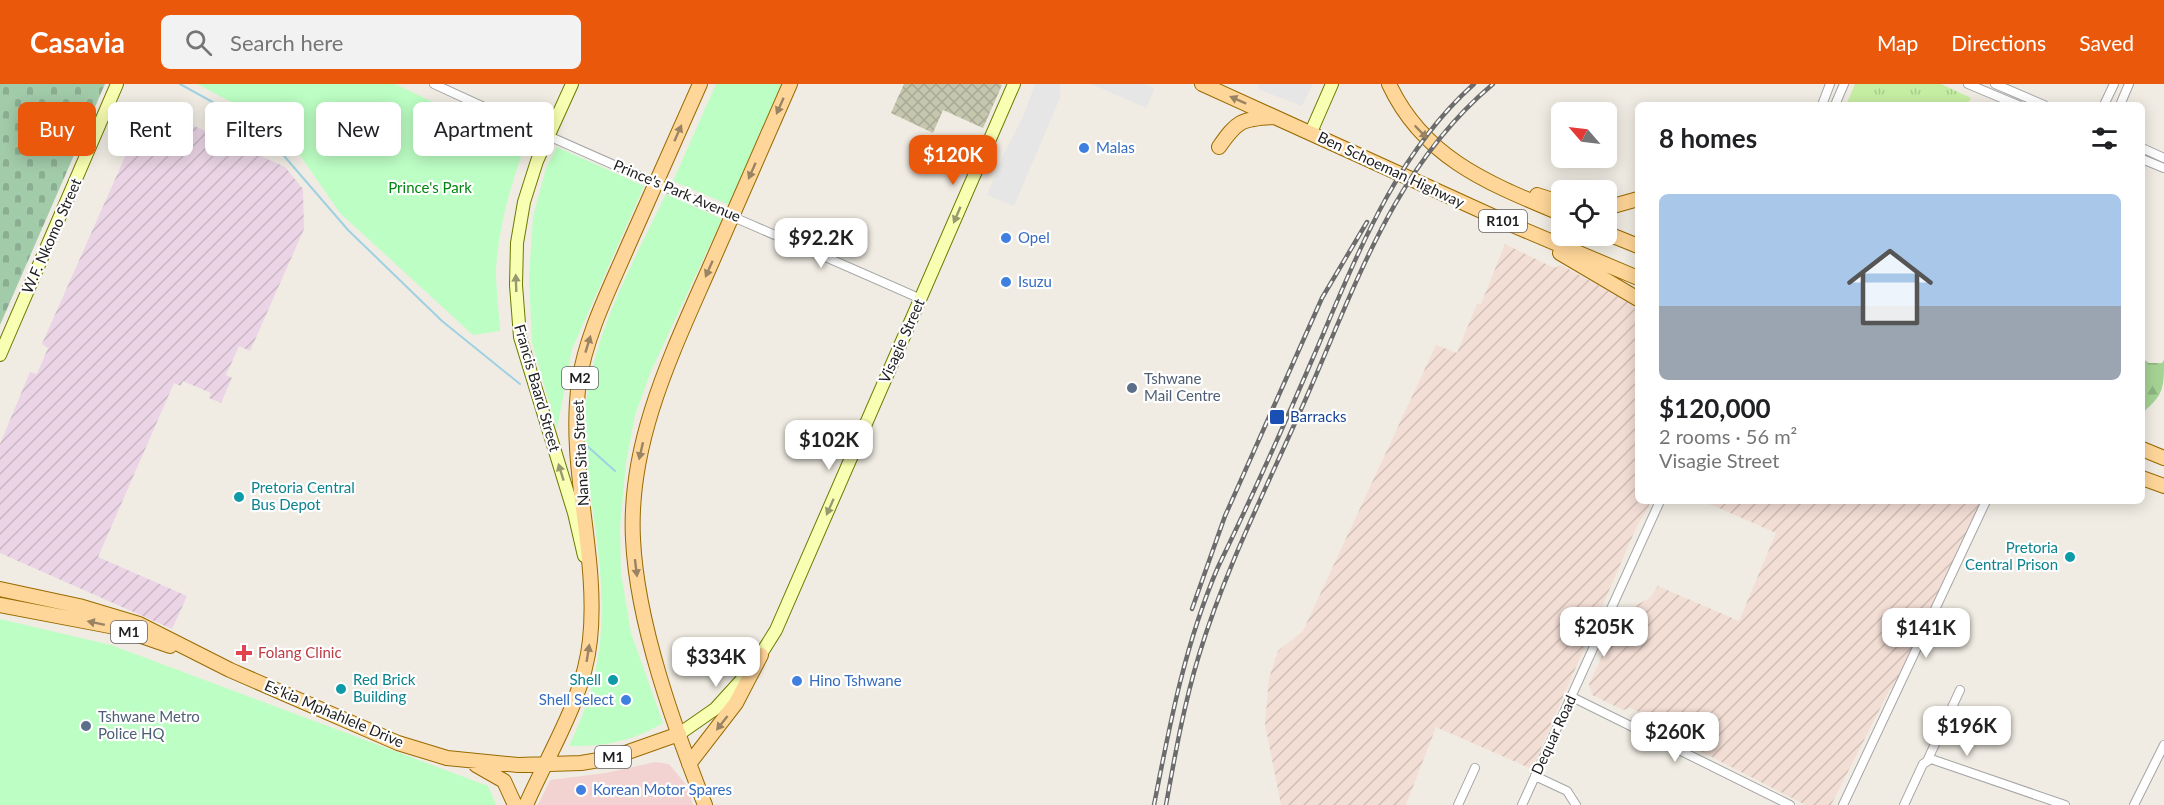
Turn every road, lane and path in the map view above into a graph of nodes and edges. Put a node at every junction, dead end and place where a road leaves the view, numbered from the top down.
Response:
1 (117, 84) edge
2 (434, 84) edge
3 (572, 84) edge
4 (700, 84) edge
5 (790, 84) edge
6 (1014, 84) edge
7 (1202, 84) edge
8 (1332, 84) edge
9 (1389, 84) edge
10 (1830, 84) edge
11 (1844, 84) edge
12 (1968, 84) edge
13 (1995, 84) edge
14 (2114, 84) edge
15 (2129, 84) edge
16 (473, 102) edge
17 (1823, 102) edge
18 (1836, 102) edge
19 (2011, 102) edge
20 (2037, 102) edge
21 (2105, 102) edge
22 (2121, 102) edge
23 (1275, 117) junction
24 (554, 124) edge
25 (1311, 132) junction
26 (554, 139) edge
27 (1219, 147) dead end
28 (2145, 149) edge
29 (540, 156) edge
30 (2164, 158) edge
31 (2145, 160) edge
32 (1461, 168) junction
33 (2164, 168) edge
34 (657, 182) junction
35 (1551, 199) edge
36 (1635, 200) edge
37 (1617, 205) edge
38 (1551, 209) edge
39 (732, 215) junction
40 (1524, 230) junction
41 (1617, 237) edge
42 (1635, 245) edge
43 (1635, 277) edge
44 (1635, 297) edge
45 (921, 299) junction
46 (0, 355) edge
47 (2145, 450) edge
48 (2164, 458) edge
49 (2145, 479) edge
50 (2164, 486) edge
51 (1659, 504) edge
52 (1985, 504) edge
53 (592, 589) junction
54 (0, 590) edge
55 (0, 605) edge
56 (761, 655) junction
57 (230, 670) junction
58 (1960, 690) dead end
59 (1572, 697) junction
60 (679, 734) junction
61 (2163, 750) edge
62 (447, 758) junction
63 (1928, 759) junction
64 (689, 764) junction
65 (544, 765) junction
66 (1474, 768) dead end
67 (1535, 776) junction
68 (515, 805) edge
69 (526, 805) edge
70 (705, 805) edge
71 (1458, 805) edge
72 (1522, 805) edge
73 (1576, 805) edge
74 (1790, 805) edge
75 (1843, 805) edge
76 (1904, 805) edge
77 (2065, 805) edge
78 (2134, 805) edge

1 - 46 street, W.F. Nkomo Street
2 - 16 street, Prince's Park Avenue
3 - 24 street, Francis Baard Street
34 -> 4 main road, Nana Sita Street / M2
5 -> 39 main road
6 -> 45 street, Visagie Street
23 -> 7 main road, R101
8 - 25 street
9 -> 32 main road, Ben Schoeman Highway / R101
10 - 17 street
11 - 18 street
12 - 19 street
13 - 20 street
14 - 21 street
15 - 22 street
23 - 25 main road, R101
23 - 27 main road
25 - 40 main road, Ben Schoeman Highway / R101
26 - 34 street, Prince's Park Avenue
28 - 30 street
53 -> 29 street, Francis Baard Street
31 - 33 street
32 - 35 main road
32 - 38 main road, Ben Schoeman Highway / R101
34 - 39 street, Prince's Park Avenue
53 -> 34 main road, Nana Sita Street / M2
36 - 37 main road
39 - 45 street, Prince's Park Avenue
39 -> 60 main road
40 - 43 main road, Ben Schoeman Highway / R101
40 - 44 main road
41 - 42 main road
45 -> 56 street, Visagie Street
47 - 48 main road
49 - 50 main road
51 - 59 street, Dequar Road
52 - 75 street
65 -> 53 main road, Nana Sita Street / M2
54 - 57 main road, Es'kia Mphahlele Drive / M1
57 -> 55 main road, M1
56 - 60 street, Visagie Street
56 -> 64 main road
57 - 62 main road, Es'kia Mphahlele Drive / M1
58 - 63 street
59 - 67 street, Dequar Road
59 - 74 street
60 - 64 main road
60 - 65 main road, Es'kia Mphahlele Drive / M1
61 - 78 street
62 - 65 main road, Es'kia Mphahlele Drive / M1
62 - 68 main road
63 - 76 street
63 - 77 street
64 - 70 main road
65 - 69 main road, M2
66 - 71 street
67 - 72 street, Dequar Road
67 - 73 street

